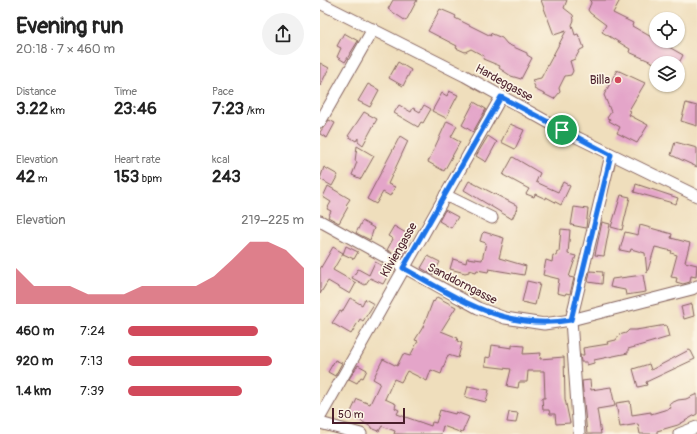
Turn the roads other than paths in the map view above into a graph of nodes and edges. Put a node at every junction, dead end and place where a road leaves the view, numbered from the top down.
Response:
1 (320, 3) edge
2 (373, 29) junction
3 (501, 97) junction
4 (320, 122) edge
5 (611, 155) junction
6 (445, 195) junction
7 (697, 196) edge
8 (492, 218) dead end
9 (320, 221) edge
10 (403, 268) junction
11 (697, 286) edge
12 (571, 320) junction
13 (320, 417) edge
14 (320, 423) edge
15 (697, 427) edge
16 (361, 434) edge
17 (579, 434) edge
18 (679, 434) edge

1 - 2 street, Hardeggasse
2 - 3 street, Hardeggasse
2 - 4 street
3 - 5 street, Hardeggasse
3 - 6 street, Kliviengasse
5 - 7 street, Hardeggasse
5 - 12 street
6 - 8 street
6 - 10 street, Kliviengasse
9 - 10 street, Sanddorngasse
10 - 12 street, Sanddorngasse
10 - 13 street, Kliviengasse
11 - 12 street, Sanddorngasse
12 - 17 street
14 - 16 street
15 - 18 street

